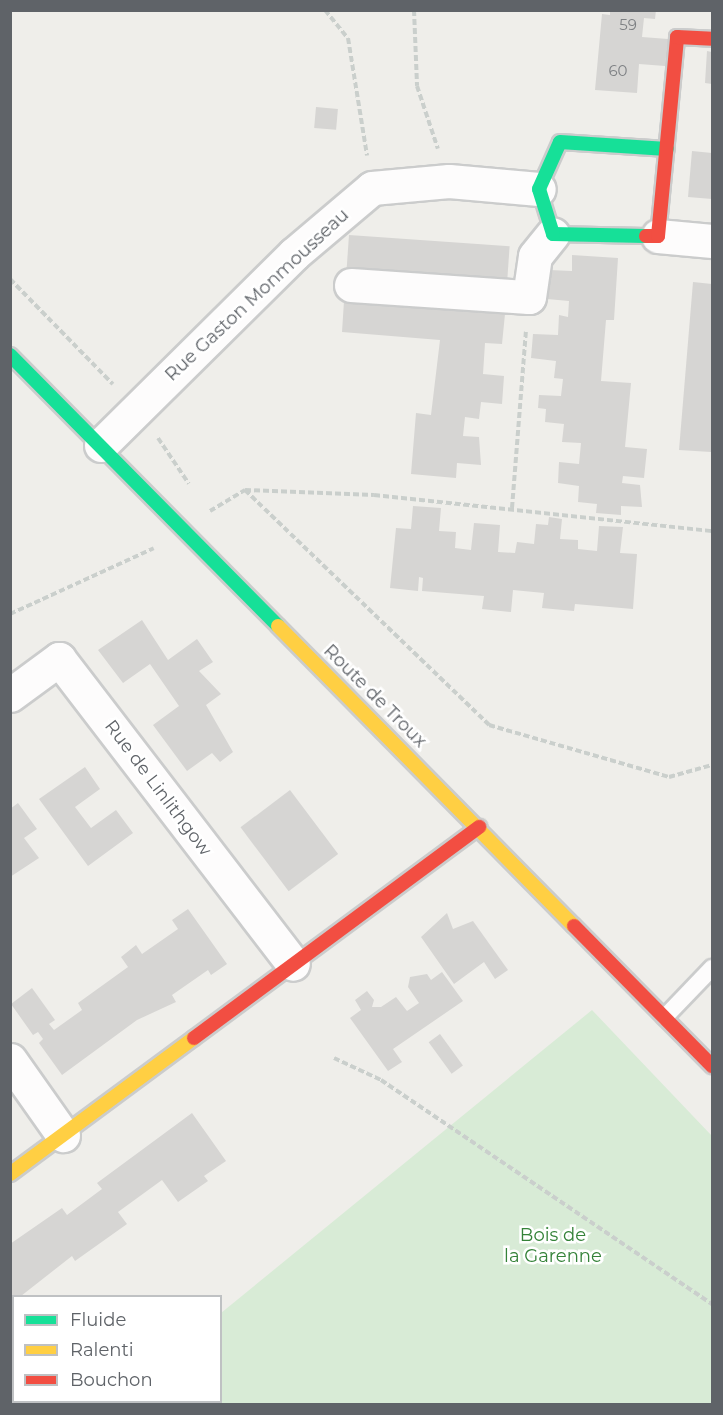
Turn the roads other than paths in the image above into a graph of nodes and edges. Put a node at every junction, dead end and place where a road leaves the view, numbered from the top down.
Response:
1 (712, 39) edge
2 (667, 149) junction
3 (539, 189) junction
4 (553, 234) junction
5 (658, 236) junction
6 (712, 242) edge
7 (351, 285) dead end
8 (10, 355) edge
9 (100, 445) junction
10 (10, 695) edge
11 (479, 827) junction
12 (293, 964) junction
13 (712, 968) edge
14 (665, 1017) junction
15 (10, 1060) edge
16 (712, 1066) edge
17 (63, 1135) junction
18 (10, 1174) edge

1 - 2 street
2 - 3 street
2 - 5 street
3 - 4 street
3 - 9 street, Rue Gaston Monmousseau
4 - 5 street
4 - 7 street
5 - 6 street
8 - 9 street, Route de Troux
9 - 11 street, Route de Troux
10 - 12 street, Rue de Linlithgow
11 - 12 street
11 - 14 street, Route de Troux
12 - 17 street
13 - 14 lane
14 - 16 street, Route de Troux
15 - 17 street
17 - 18 street

